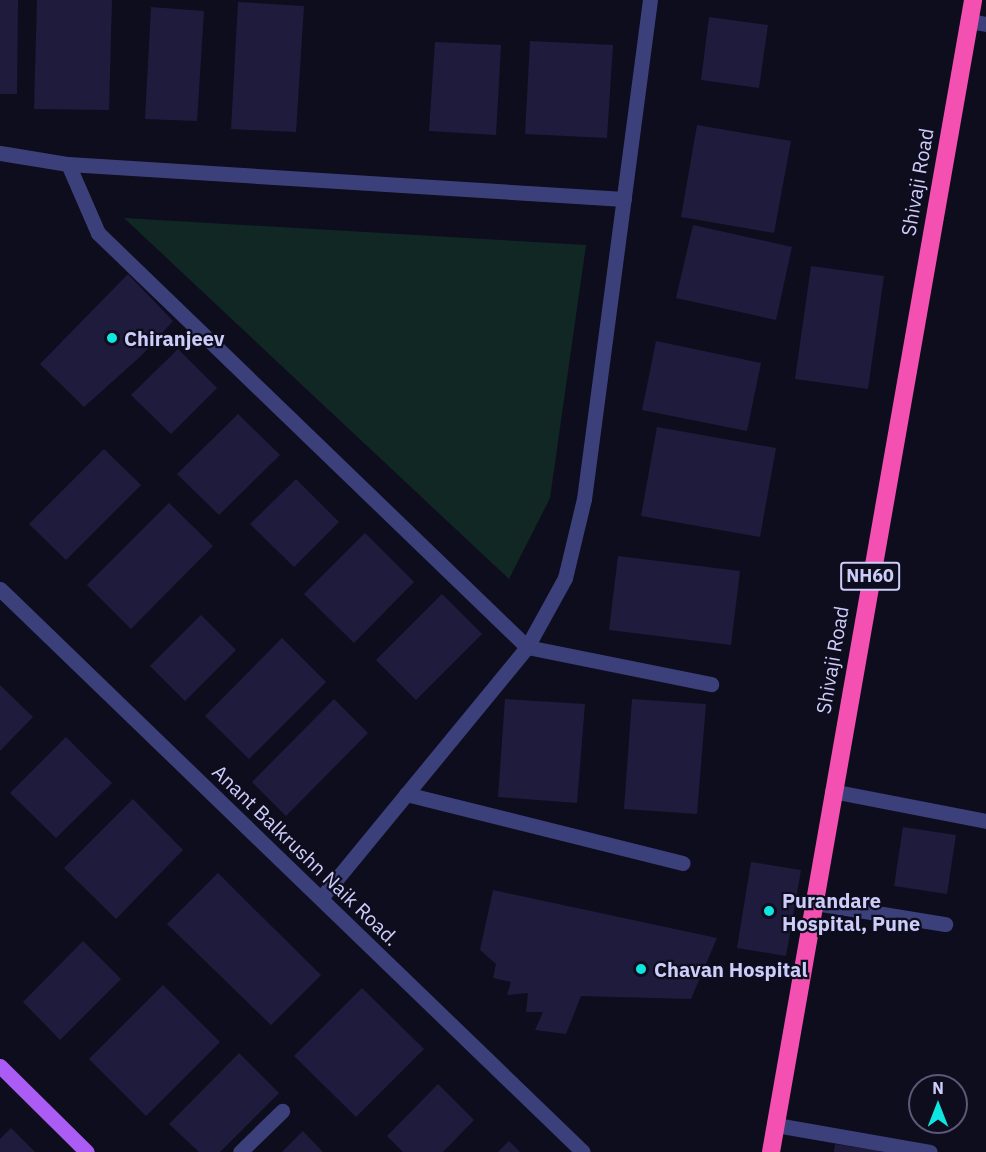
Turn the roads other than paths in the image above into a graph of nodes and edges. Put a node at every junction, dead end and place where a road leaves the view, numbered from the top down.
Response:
1 (650, 0) edge
2 (973, 0) edge
3 (977, 22) edge
4 (0, 153) edge
5 (68, 164) junction
6 (624, 199) junction
7 (0, 589) edge
8 (527, 646) junction
9 (711, 684) dead end
10 (832, 791) junction
11 (406, 794) junction
12 (986, 821) edge
13 (683, 863) dead end
14 (321, 898) junction
15 (815, 903) junction
16 (945, 924) dead end
17 (0, 1066) edge
18 (282, 1111) dead end
19 (776, 1125) junction
20 (87, 1152) edge
21 (240, 1152) edge
22 (583, 1152) edge
23 (771, 1152) edge
24 (930, 1152) edge

1 - 6 street
2 - 3 highway, Shivaji Road / NH60
3 - 10 highway, Shivaji Road / NH60
4 - 5 street
5 - 6 street
5 - 8 street
6 - 8 street
7 - 14 street, Anant Balkrushn Naik Road.
8 - 9 street
8 - 11 street
10 - 12 street
10 - 15 highway, Shivaji Road / NH60
11 - 13 street
11 - 14 street
14 - 22 street, Anant Balkrushn Naik Road.
15 - 16 street
15 - 19 highway, Shivaji Road / NH60
17 - 20 main road
18 - 21 street
19 - 23 highway, Shivaji Road / NH60
19 - 24 street

